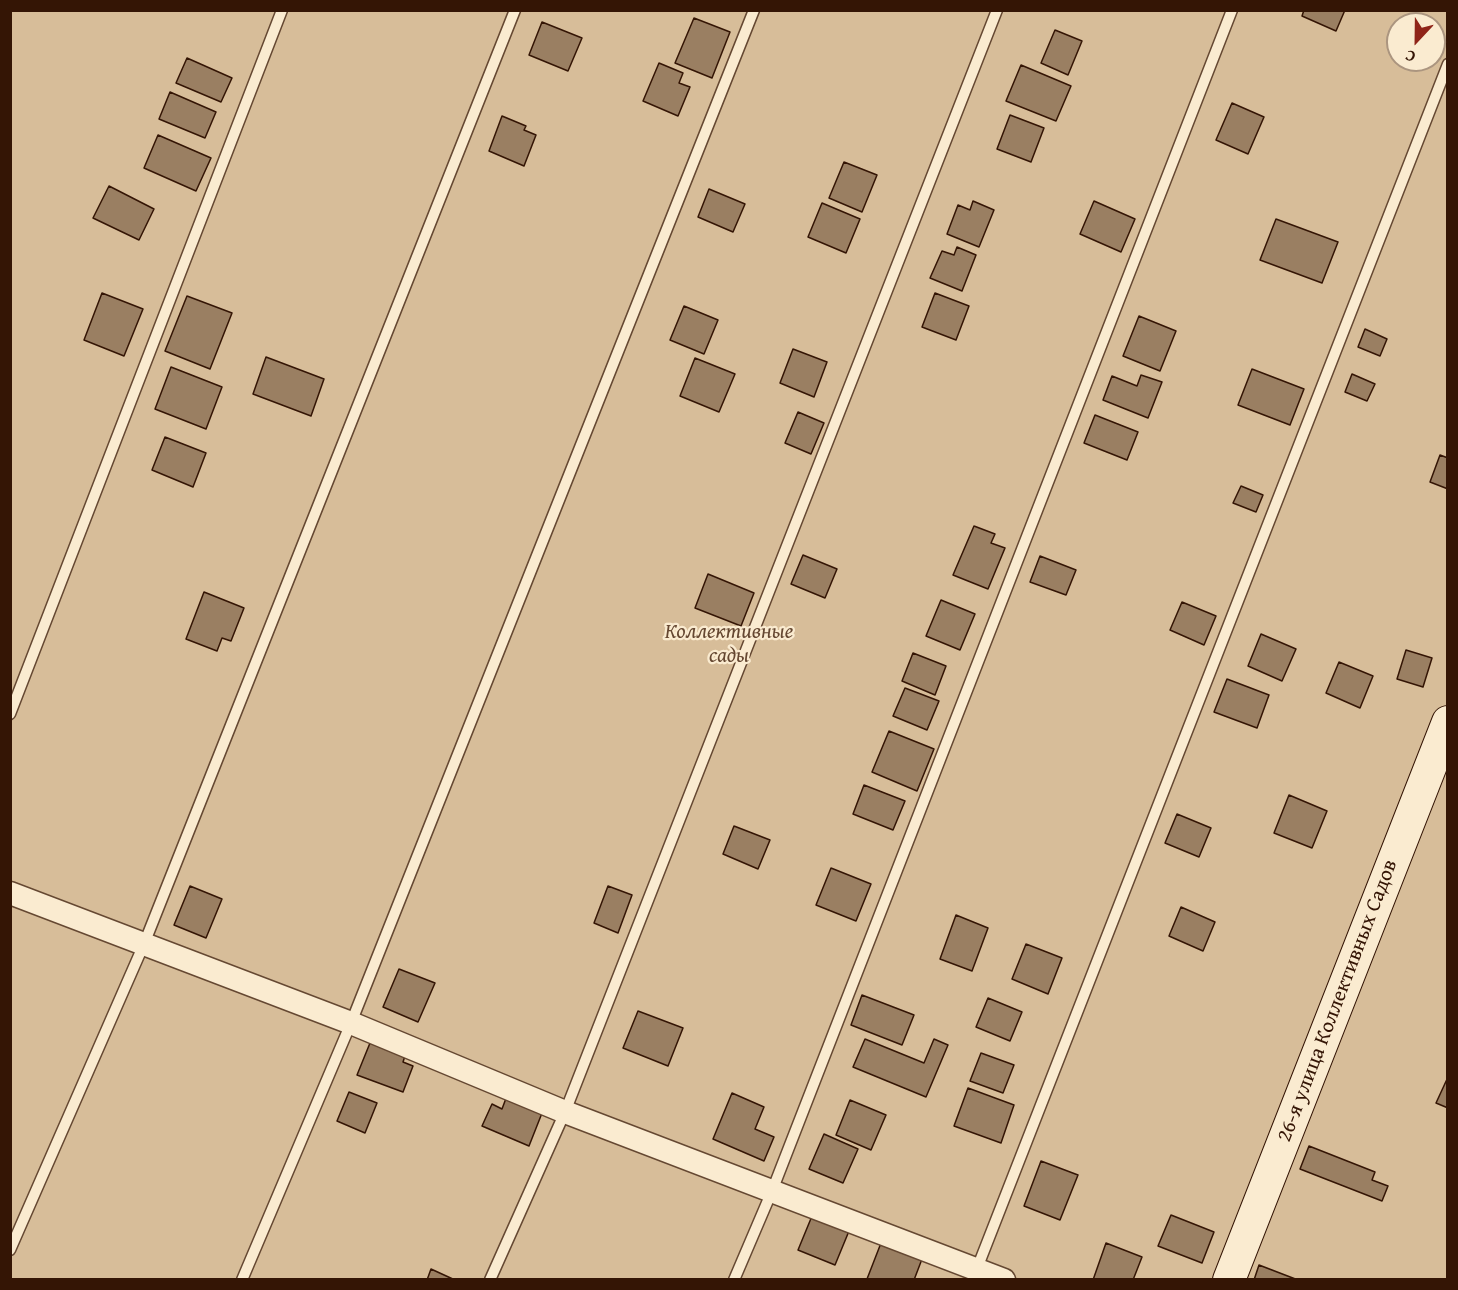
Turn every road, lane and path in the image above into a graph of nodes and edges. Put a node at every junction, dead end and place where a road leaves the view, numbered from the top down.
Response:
1 (282, 10) edge
2 (515, 10) edge
3 (754, 10) edge
4 (997, 10) edge
5 (1232, 10) edge
6 (1448, 64) edge
7 (10, 714) edge
8 (1448, 722) edge
9 (10, 893) edge
10 (144, 944) junction
11 (351, 1023) junction
12 (565, 1112) junction
13 (772, 1191) junction
14 (10, 1250) edge
15 (975, 1274) edge
16 (242, 1280) edge
17 (490, 1280) edge
18 (734, 1280) edge
19 (1004, 1280) edge
20 (1229, 1280) edge

1 - 7 lane
2 - 10 lane
3 - 11 lane
4 - 12 lane
5 - 13 lane
6 - 15 lane
8 - 20 main road, 26-я улица Коллективных Садов
9 - 10 street
10 - 11 street
10 - 14 lane
11 - 12 street
11 - 16 lane
12 - 13 street
12 - 17 lane
13 - 15 street
13 - 18 lane
15 - 19 street

